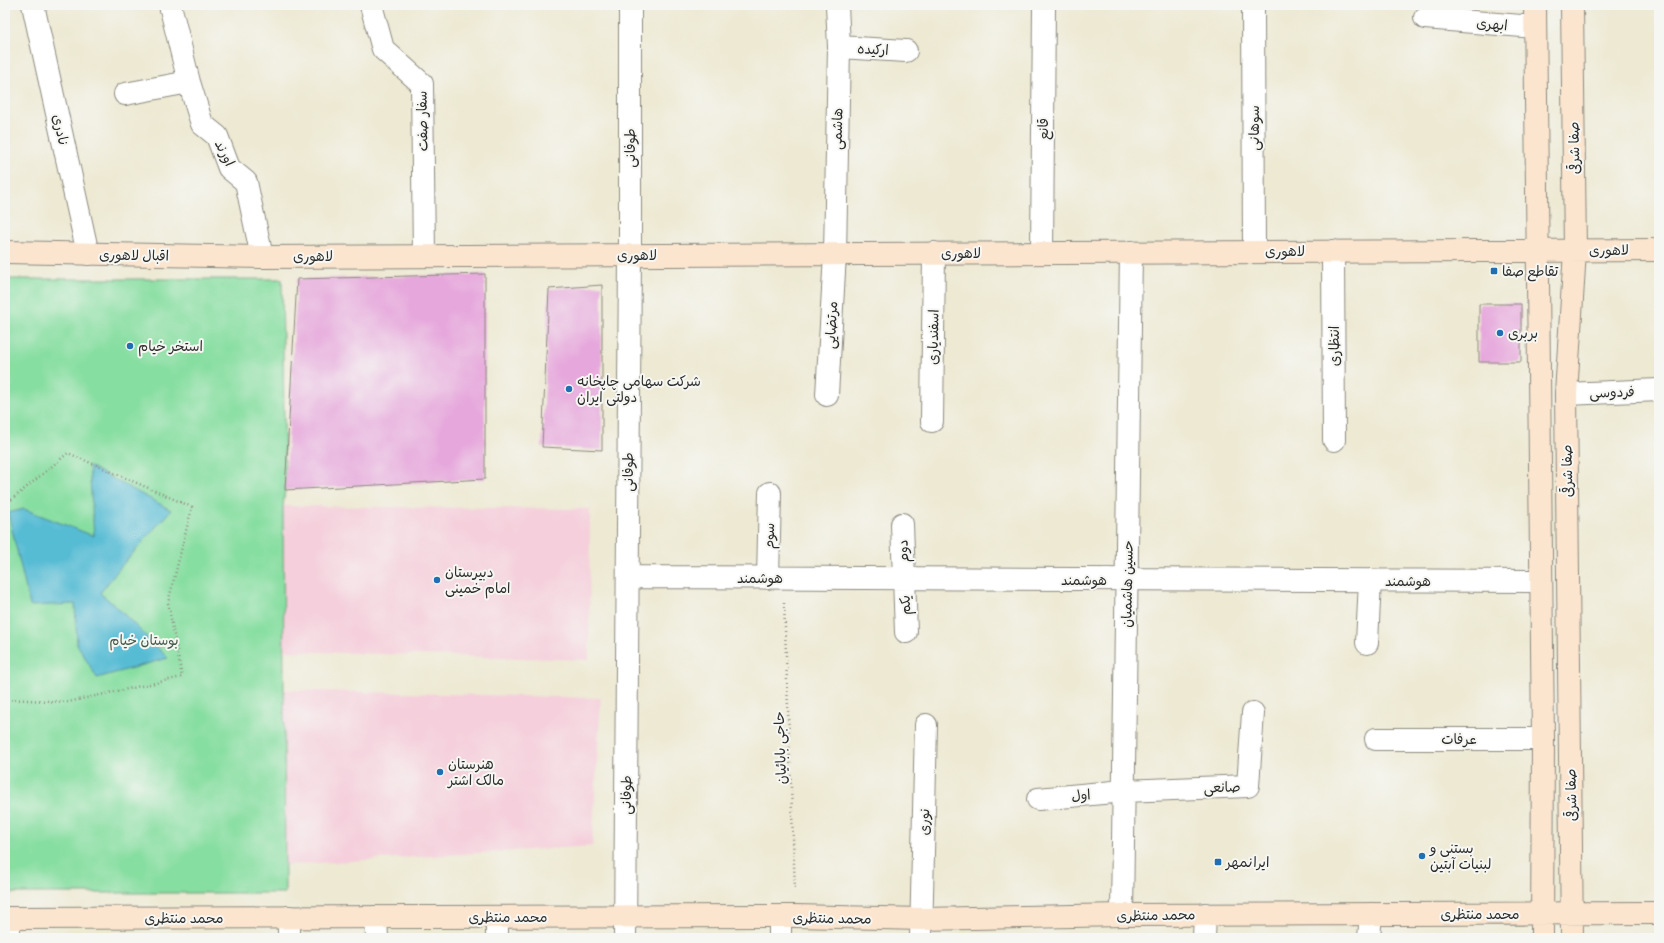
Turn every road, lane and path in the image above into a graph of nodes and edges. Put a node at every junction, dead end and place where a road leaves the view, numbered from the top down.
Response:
1 (33, 5) edge
2 (170, 5) edge
3 (371, 5) edge
4 (630, 5) edge
5 (837, 5) edge
6 (1044, 5) edge
7 (1253, 5) edge
8 (1535, 5) edge
9 (1572, 5) edge
10 (1425, 18) dead end
11 (1535, 27) junction
12 (839, 47) junction
13 (906, 51) dead end
14 (189, 82) junction
15 (125, 94) dead end
16 (1538, 250) junction
17 (1659, 250) edge
18 (1333, 251) junction
19 (1575, 251) junction
20 (5, 252) edge
21 (1131, 252) junction
22 (1254, 252) junction
23 (934, 253) junction
24 (1042, 253) junction
25 (88, 254) junction
26 (835, 254) junction
27 (630, 255) junction
28 (424, 256) junction
29 (262, 257) junction
30 (1659, 390) edge
31 (1566, 394) junction
32 (827, 395) dead end
33 (932, 421) dead end
34 (1334, 440) dead end
35 (770, 493) dead end
36 (5, 505) edge
37 (902, 524) dead end
38 (628, 577) junction
39 (775, 578) junction
40 (904, 578) junction
41 (1127, 580) junction
42 (1370, 580) junction
43 (1541, 581) junction
44 (1568, 581) junction
45 (906, 632) dead end
46 (1367, 643) dead end
47 (5, 700) edge
48 (1253, 713) dead end
49 (926, 725) dead end
50 (1376, 739) dead end
51 (1543, 739) junction
52 (1570, 739) junction
53 (1124, 791) junction
54 (1038, 799) dead end
55 (1572, 913) junction
56 (1659, 913) edge
57 (1205, 914) junction
58 (1370, 914) junction
59 (1543, 914) junction
60 (1122, 915) junction
61 (624, 917) junction
62 (785, 924) edge
63 (7, 925) edge
64 (497, 927) edge
65 (289, 928) edge
66 (377, 928) edge
67 (922, 929) edge
68 (625, 938) edge
69 (1204, 938) edge
70 (1369, 938) edge
71 (1542, 938) edge
72 (1572, 938) edge

1 - 25 street, نادری
2 - 14 street, اورند
3 - 28 street, سفار صفت
4 - 27 street, طوفانی
5 - 12 street, هاشمی
6 - 24 street, قانع
7 - 22 street, سوهانی
8 - 11 main road, صفا شرقی
9 - 19 main road, صفا شرقی
10 - 11 street, ابهری
11 - 16 main road, صفا شرقی
12 - 13 street, ارکیده
12 - 26 street, هاشمی
14 - 15 street
14 - 29 street, اورند
16 - 18 main road, لاهوری
16 - 19 main road, لاهوری
16 - 43 main road, صفا شرقی
17 - 19 main road, لاهوری
18 - 22 main road, لاهوری
18 - 34 street, انتظاری
19 - 31 main road, صفا شرقی
20 - 25 main road, اقبال لاهوری
21 - 22 main road, لاهوری
21 - 24 main road, لاهوری
21 - 41 street, حسین هاشمیان
23 - 24 main road, لاهوری
23 - 26 main road, لاهوری
23 - 33 street, اسفندیاری
25 - 29 main road, اقبال لاهوری
26 - 27 main road, لاهوری
26 - 32 street, مرتضایی
27 - 28 main road, لاهوری
27 - 38 street, طوفانی
28 - 29 main road, لاهوری
30 - 31 street, فردوسی
31 - 44 main road, صفا شرقی
35 - 39 street, سوم
36 - 47 path
37 - 40 street, دوم
38 - 39 street, هوشمند
38 - 61 street, طوفانی
39 - 40 street, هوشمند
39 - 62 path, حاجی بابائیان
40 - 41 street, هوشمند
40 - 45 street, یکم
41 - 42 street, هوشمند
41 - 53 street, حسین هاشمیان
42 - 43 street, هوشمند
42 - 46 street
43 - 44 main road
43 - 51 main road, صفا شرقی
44 - 52 main road, صفا شرقی
48 - 53 street, صانعی
49 - 67 street, نوری
50 - 51 street, عرفات
51 - 52 main road
51 - 59 main road, صفا شرقی
52 - 55 main road, صفا شرقی
53 - 54 street, اول
53 - 60 street, حسین هاشمیان
55 - 56 main road, محمد منتظری
55 - 59 main road, محمد منتظری
55 - 72 main road, صفا شرقی
57 - 58 main road, محمد منتظری
57 - 60 main road, محمد منتظری
57 - 69 street
58 - 59 main road, محمد منتظری
58 - 70 street
59 - 71 main road, صفا شرقی
60 - 67 main road, محمد منتظری
61 - 62 main road, محمد منتظری
61 - 64 main road, محمد منتظری
61 - 68 street, طوفانی
62 - 67 main road, محمد منتظری
63 - 65 main road, محمد منتظری
64 - 66 main road, محمد منتظری
65 - 66 main road, محمد منتظری

